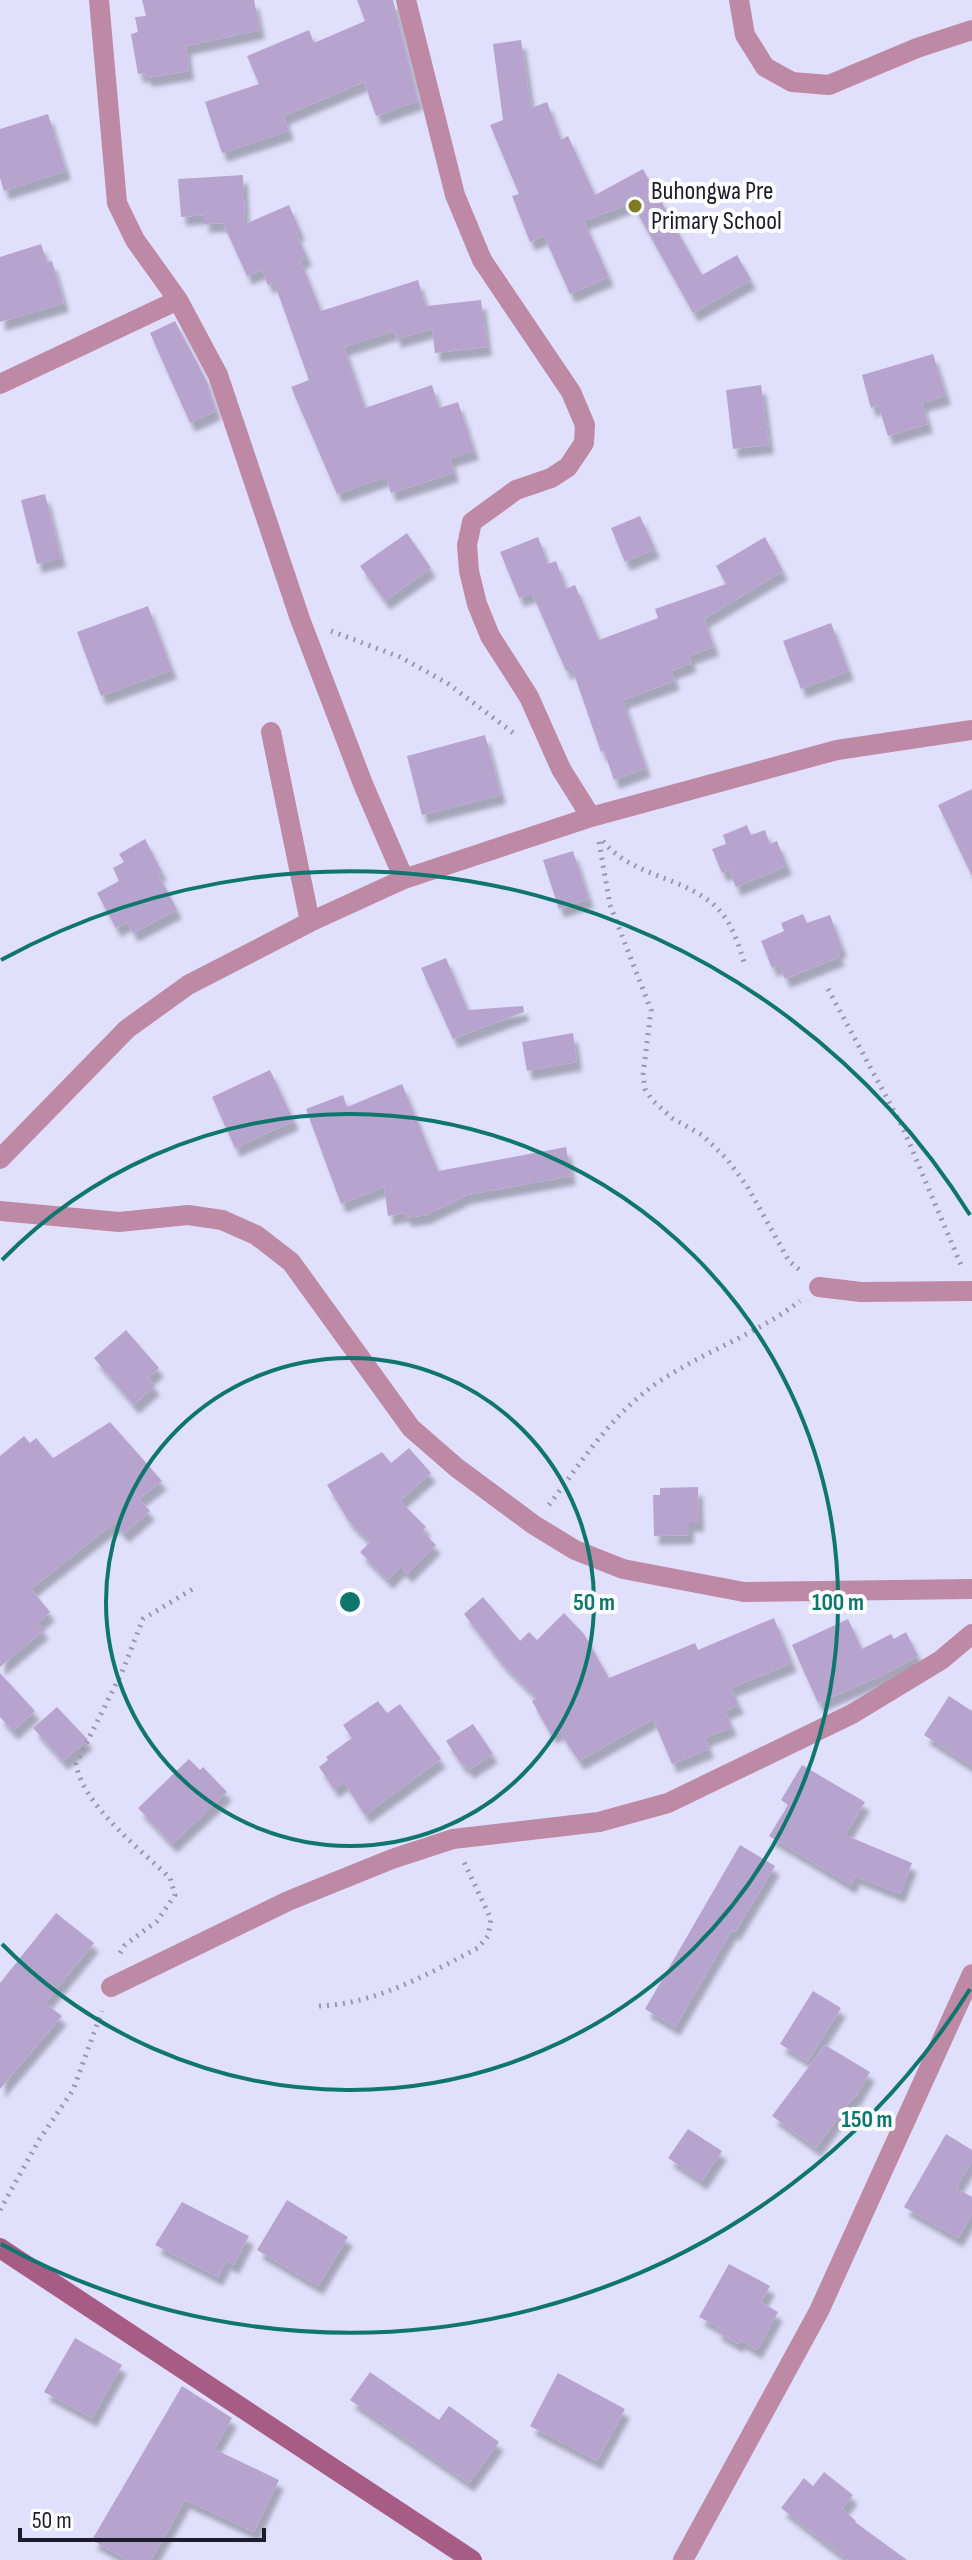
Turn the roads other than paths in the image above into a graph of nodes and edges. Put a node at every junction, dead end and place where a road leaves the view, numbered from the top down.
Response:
1 (99, 0) edge
2 (406, 0) edge
3 (739, 0) edge
4 (972, 30) edge
5 (178, 300) junction
6 (0, 384) edge
7 (972, 730) edge
8 (271, 732) dead end
9 (591, 817) junction
10 (404, 879) junction
11 (310, 922) junction
12 (0, 1159) edge
13 (0, 1211) edge
14 (819, 1287) road end
15 (972, 1291) edge
16 (972, 1589) edge
17 (972, 1634) edge
18 (972, 1974) edge
19 (111, 1987) road end
20 (0, 2248) edge
21 (447, 2554) edge
22 (472, 2560) edge
23 (683, 2560) edge

1 - 5 street
2 - 9 street
3 - 4 street
5 - 6 street
5 - 10 street
7 - 9 street
8 - 11 street
9 - 10 street
10 - 11 street
11 - 12 street
13 - 16 street
14 - 15 street
17 - 19 street
18 - 23 street
20 - 21 street
21 - 22 street

